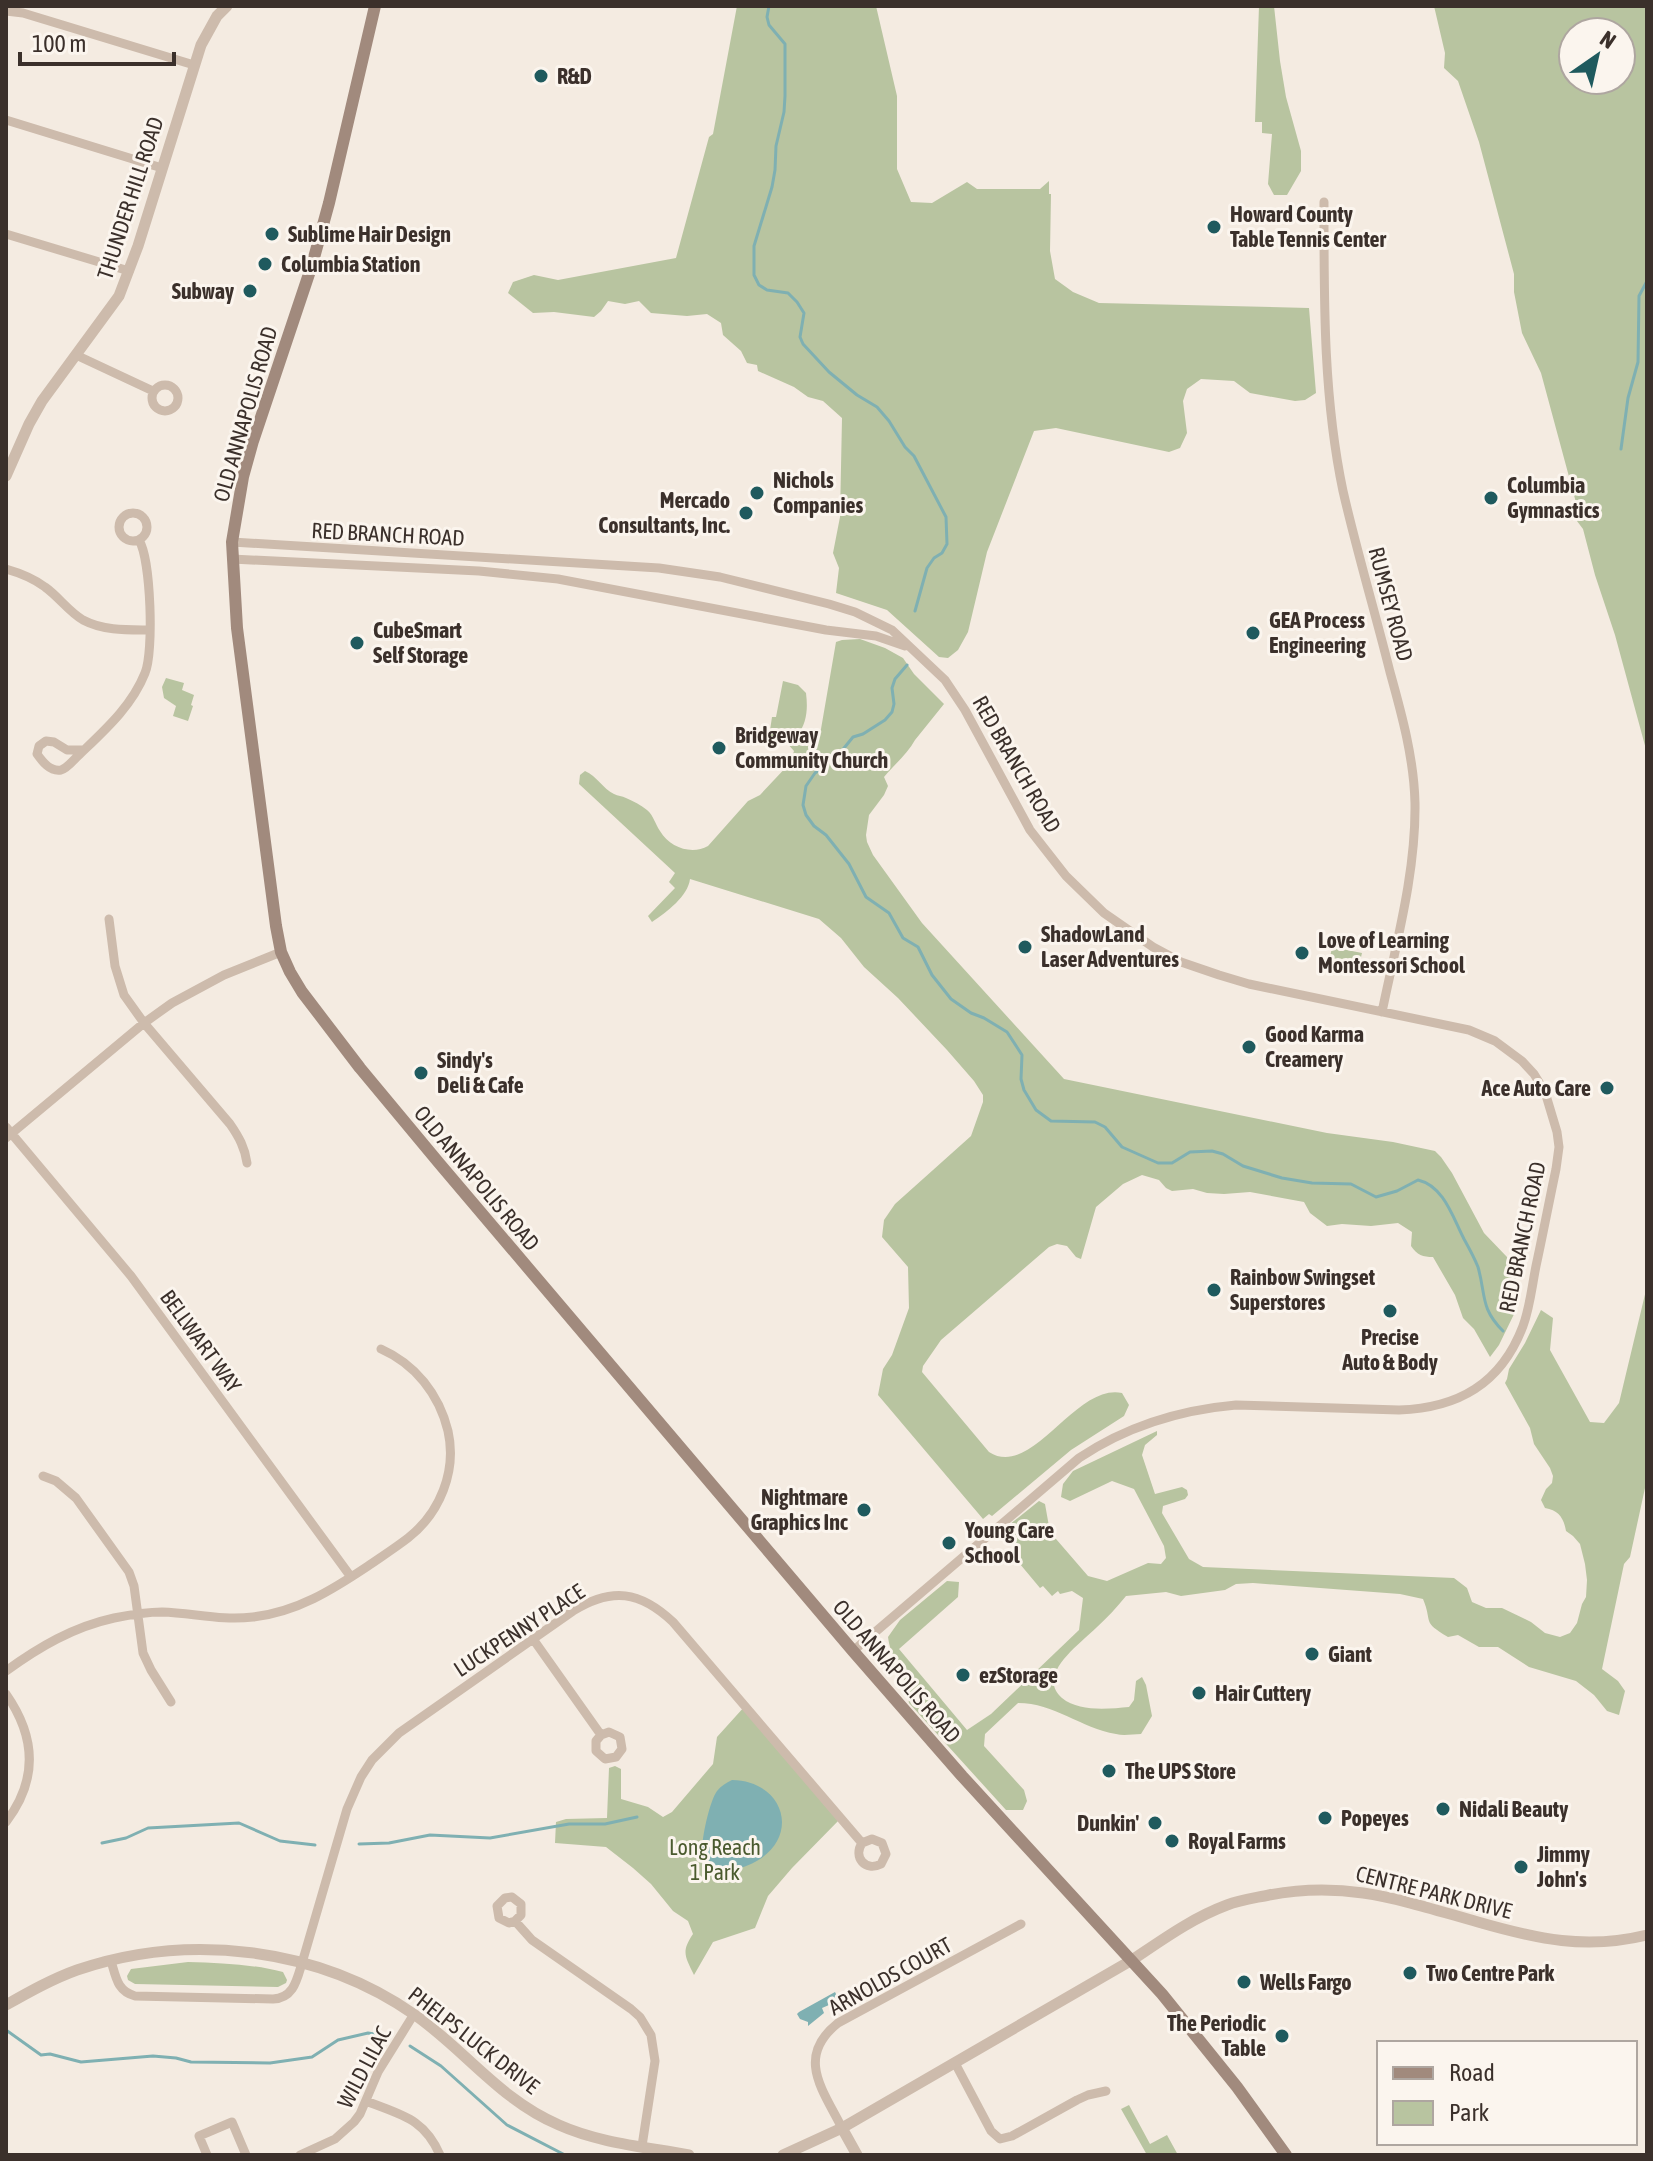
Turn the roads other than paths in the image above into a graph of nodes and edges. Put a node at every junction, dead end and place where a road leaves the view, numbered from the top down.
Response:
1 (227, 6) edge
2 (375, 6) edge
3 (6, 11) edge
4 (194, 65) junction
5 (6, 120) edge
6 (162, 168) junction
7 (1324, 202) dead end
8 (6, 234) edge
9 (129, 271) junction
10 (76, 355) junction
11 (153, 391) dead end
12 (10, 452) edge
13 (6, 476) edge
14 (139, 540) dead end
15 (232, 542) junction
16 (232, 559) junction
17 (6, 569) edge
18 (150, 630) junction
19 (910, 648) junction
20 (84, 750) junction
21 (109, 919) dead end
22 (281, 952) junction
23 (1382, 1012) junction
24 (144, 1023) junction
25 (8, 1133) edge
26 (247, 1163) dead end
27 (381, 1349) dead end
28 (43, 1476) dead end
29 (351, 1577) junction
30 (139, 1614) junction
31 (533, 1639) junction
32 (853, 1651) junction
33 (6, 1671) edge
34 (6, 1694) edge
35 (171, 1702) dead end
36 (601, 1735) dead end
37 (6, 1822) edge
38 (862, 1843) dead end
39 (515, 1921) dead end
40 (1021, 1924) dead end
41 (1647, 1935) edge
42 (1132, 1960) junction
43 (111, 1961) junction
44 (302, 1963) junction
45 (6, 2005) edge
46 (414, 2014) junction
47 (955, 2063) junction
48 (1106, 2091) dead end
49 (366, 2101) junction
50 (842, 2128) junction
51 (642, 2146) junction
52 (320, 2151) edge
53 (207, 2155) edge
54 (246, 2155) edge
55 (300, 2155) edge
56 (440, 2155) edge
57 (689, 2155) edge
58 (783, 2155) edge
59 (857, 2155) edge
60 (1286, 2155) edge

1 - 4 street, THUNDER HILL ROAD
2 - 15 main road, OLD ANNAPOLIS ROAD
3 - 4 street
4 - 6 street, THUNDER HILL ROAD
5 - 6 street
6 - 9 street, THUNDER HILL ROAD
7 - 23 street, RUMSEY ROAD
8 - 9 street
9 - 10 street, THUNDER HILL ROAD
10 - 11 street
10 - 12 street, THUNDER HILL ROAD
12 - 13 street, THUNDER HILL ROAD
14 - 18 street
15 - 16 main road, OLD ANNAPOLIS ROAD
15 - 19 street, RED BRANCH ROAD
16 - 19 street, RED BRANCH ROAD
16 - 22 main road, OLD ANNAPOLIS ROAD
17 - 18 street
18 - 20 street
19 - 23 street, RED BRANCH ROAD
20 - 20 street
21 - 24 street
22 - 24 street
22 - 32 main road, OLD ANNAPOLIS ROAD
23 - 32 street, RED BRANCH ROAD
24 - 25 street
24 - 26 street
25 - 29 street, BELLWART WAY
27 - 29 street
28 - 30 street
29 - 30 street
30 - 33 street
30 - 35 street
31 - 36 street
31 - 38 street, LUCKPENNY PLACE
31 - 44 street, LUCKPENNY PLACE
32 - 42 main road, OLD ANNAPOLIS ROAD
34 - 37 street
39 - 51 street
40 - 50 street, ARNOLDS COURT
41 - 42 street, CENTRE PARK DRIVE
42 - 47 street
42 - 60 main road, OLD ANNAPOLIS ROAD
43 - 44 street, PHELPS LUCK DRIVE
43 - 44 street, LUCKPENNY PLACE
43 - 45 street, PHELPS LUCK DRIVE
44 - 46 street, PHELPS LUCK DRIVE
46 - 49 street, WILD LILAC
46 - 51 street, PHELPS LUCK DRIVE
47 - 48 street
47 - 50 street
49 - 52 street, WILD LILAC
49 - 56 street
50 - 58 street
50 - 59 street
51 - 57 street, PHELPS LUCK DRIVE
52 - 55 street, WILD LILAC
53 - 54 street

